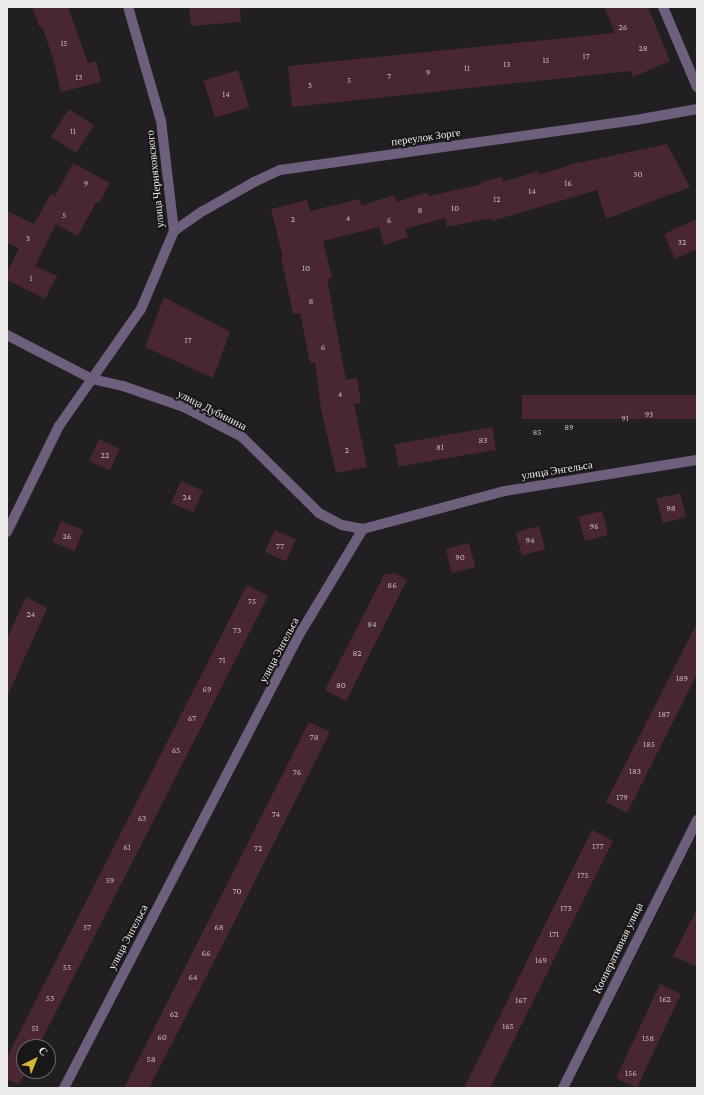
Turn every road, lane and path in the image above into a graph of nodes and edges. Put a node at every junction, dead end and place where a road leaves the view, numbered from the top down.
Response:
1 (128, 7) edge
2 (663, 7) edge
3 (697, 87) edge
4 (697, 109) edge
5 (174, 231) junction
6 (7, 335) edge
7 (92, 380) junction
8 (697, 460) edge
9 (363, 529) junction
10 (7, 532) edge
11 (697, 820) edge
12 (64, 1088) edge
13 (563, 1088) edge

1 - 5 street, улица Черняховского
2 - 3 street
4 - 5 street, переулок Зорге
5 - 7 street, улица Черняховского
6 - 7 street, улица Дубинина
7 - 9 street, улица Дубинина
7 - 10 street, улица Черняховского
8 - 9 street, улица Энгельса
9 - 12 street, улица Энгельса
11 - 13 street, Кооперативная улица

